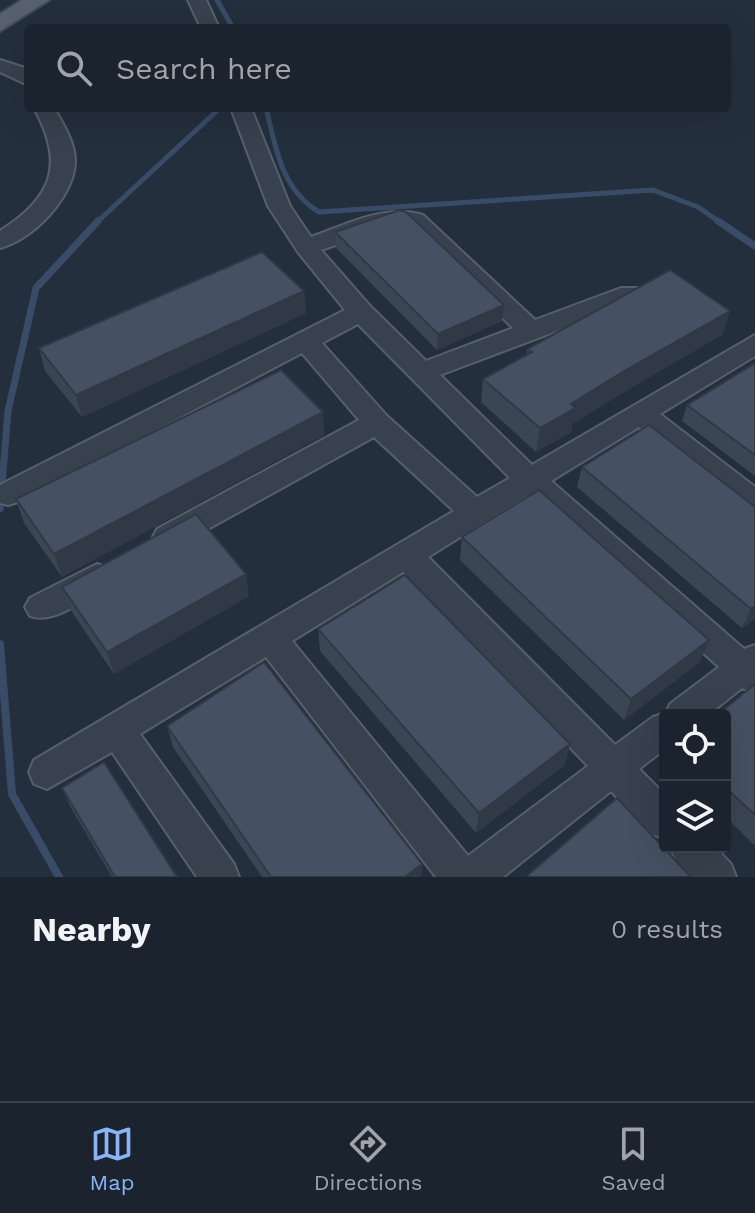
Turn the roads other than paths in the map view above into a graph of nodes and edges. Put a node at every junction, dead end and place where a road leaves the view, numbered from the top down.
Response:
1 (38, 0) edge
2 (197, 0) edge
3 (0, 24) edge
4 (208, 24) edge
5 (0, 66) edge
6 (24, 76) edge
7 (46, 112) edge
8 (243, 112) edge
9 (0, 241) edge
10 (306, 247) junction
11 (630, 294) edge
12 (361, 312) junction
13 (532, 332) junction
14 (306, 341) junction
15 (748, 358) edge
16 (422, 372) junction
17 (641, 414) junction
18 (377, 423) junction
19 (530, 480) junction
20 (8, 494) dead end
21 (755, 503) edge
22 (475, 513) junction
23 (407, 556) junction
24 (41, 607) dead end
25 (270, 638) junction
26 (751, 669) edge
27 (691, 709) edge
28 (117, 730) junction
29 (659, 733) edge
30 (614, 767) junction
31 (47, 772) dead end
32 (659, 815) edge
33 (695, 853) edge
34 (220, 877) edge
35 (460, 877) edge
36 (472, 877) edge
37 (717, 877) edge

1 - 3 main road
2 - 4 street
5 - 6 street
7 - 9 street
8 - 10 street
10 - 12 street
10 - 13 street
11 - 13 street
12 - 14 street
12 - 16 street
13 - 16 street
14 - 18 street
14 - 20 street
15 - 17 street
16 - 19 street
17 - 19 street
17 - 21 street
18 - 22 street
18 - 24 street
19 - 22 street
19 - 26 street
22 - 23 street
23 - 25 street
23 - 30 street
25 - 28 street
25 - 35 street
26 - 27 street
28 - 31 street
28 - 34 street
29 - 30 street
30 - 32 street
30 - 36 street
33 - 37 street

